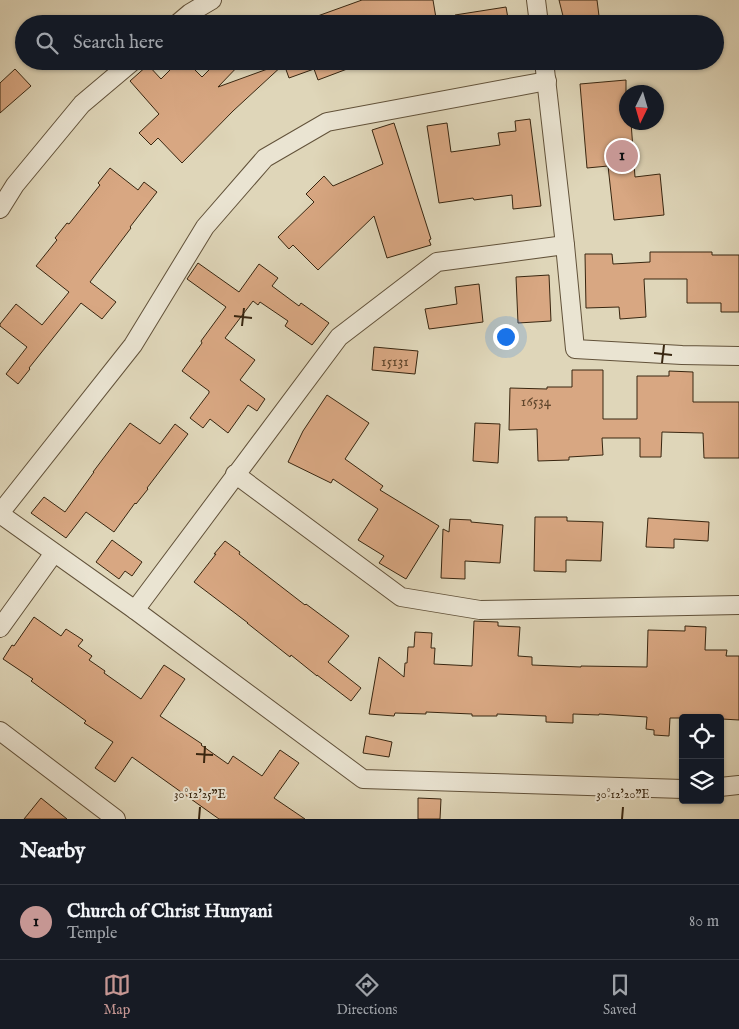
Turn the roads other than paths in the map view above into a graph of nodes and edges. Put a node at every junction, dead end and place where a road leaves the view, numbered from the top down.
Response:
1 (212, 0) edge
2 (536, 0) edge
3 (188, 15) edge
4 (538, 15) edge
5 (122, 70) edge
6 (545, 70) edge
7 (547, 81) junction
8 (0, 208) edge
9 (565, 245) junction
10 (739, 356) edge
11 (235, 474) junction
12 (0, 513) edge
13 (54, 553) junction
14 (739, 604) edge
15 (135, 610) junction
16 (0, 628) edge
17 (0, 731) edge
18 (739, 785) edge
19 (724, 787) edge
20 (679, 789) edge
21 (116, 819) edge

1 - 3 street
2 - 4 street
5 - 8 street
6 - 7 street
7 - 9 street
7 - 12 street
9 - 10 street
9 - 11 street
11 - 14 street
11 - 15 street
12 - 13 street
13 - 15 street
13 - 16 street
15 - 20 street
17 - 21 street
18 - 19 street

